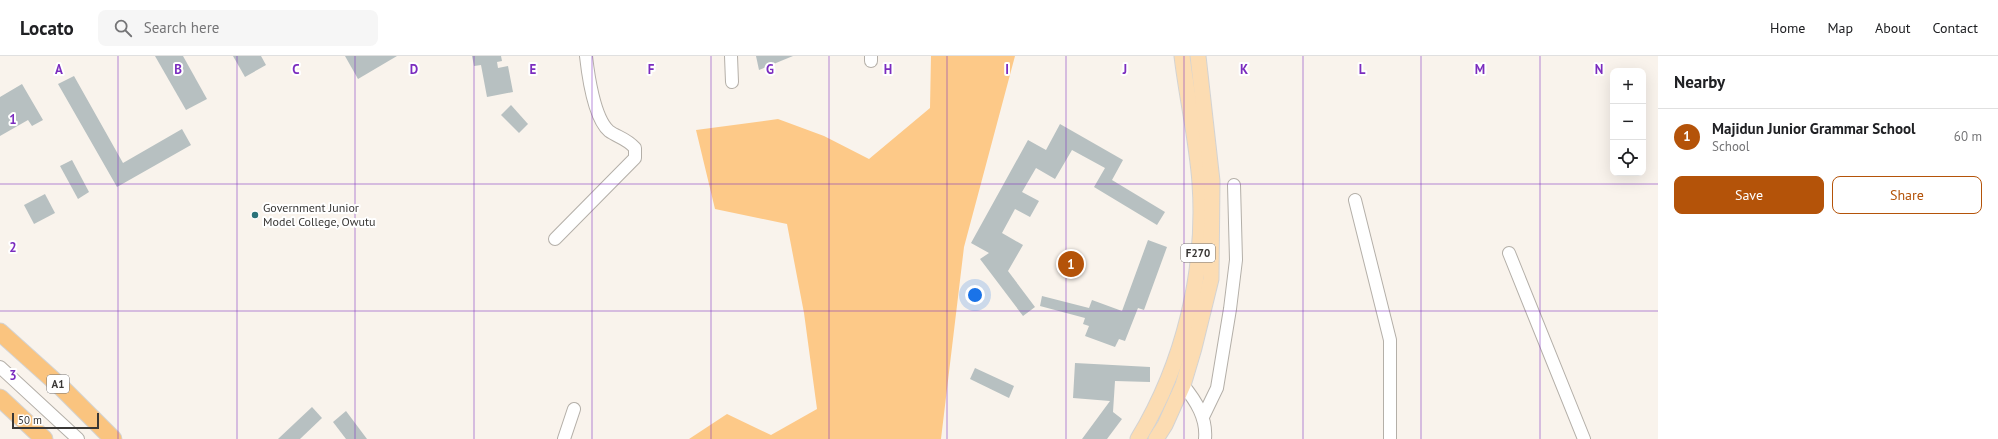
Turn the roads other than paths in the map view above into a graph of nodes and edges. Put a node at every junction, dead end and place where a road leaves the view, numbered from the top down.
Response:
1 (586, 56) edge
2 (731, 56) edge
3 (1189, 56) edge
4 (732, 82) dead end
5 (1234, 185) dead end
6 (1355, 200) dead end
7 (555, 240) dead end
8 (1509, 253) dead end
9 (0, 332) edge
10 (0, 367) edge
11 (1183, 385) junction
12 (0, 398) edge
13 (574, 409) dead end
14 (1203, 417) junction
15 (44, 439) edge
16 (78, 439) edge
17 (113, 439) edge
18 (564, 439) edge
19 (1138, 439) edge
20 (1156, 439) edge
21 (1205, 439) edge
22 (1390, 439) edge
23 (1584, 439) edge

1 - 7 street
2 - 4 street
3 - 11 main road, F270
3 - 19 main road, F270
5 - 14 street
6 - 22 street
8 - 23 street
9 - 17 highway, A1
10 - 16 street
11 - 14 street
11 - 20 main road, F270
12 - 15 highway
13 - 18 street
14 - 21 street

